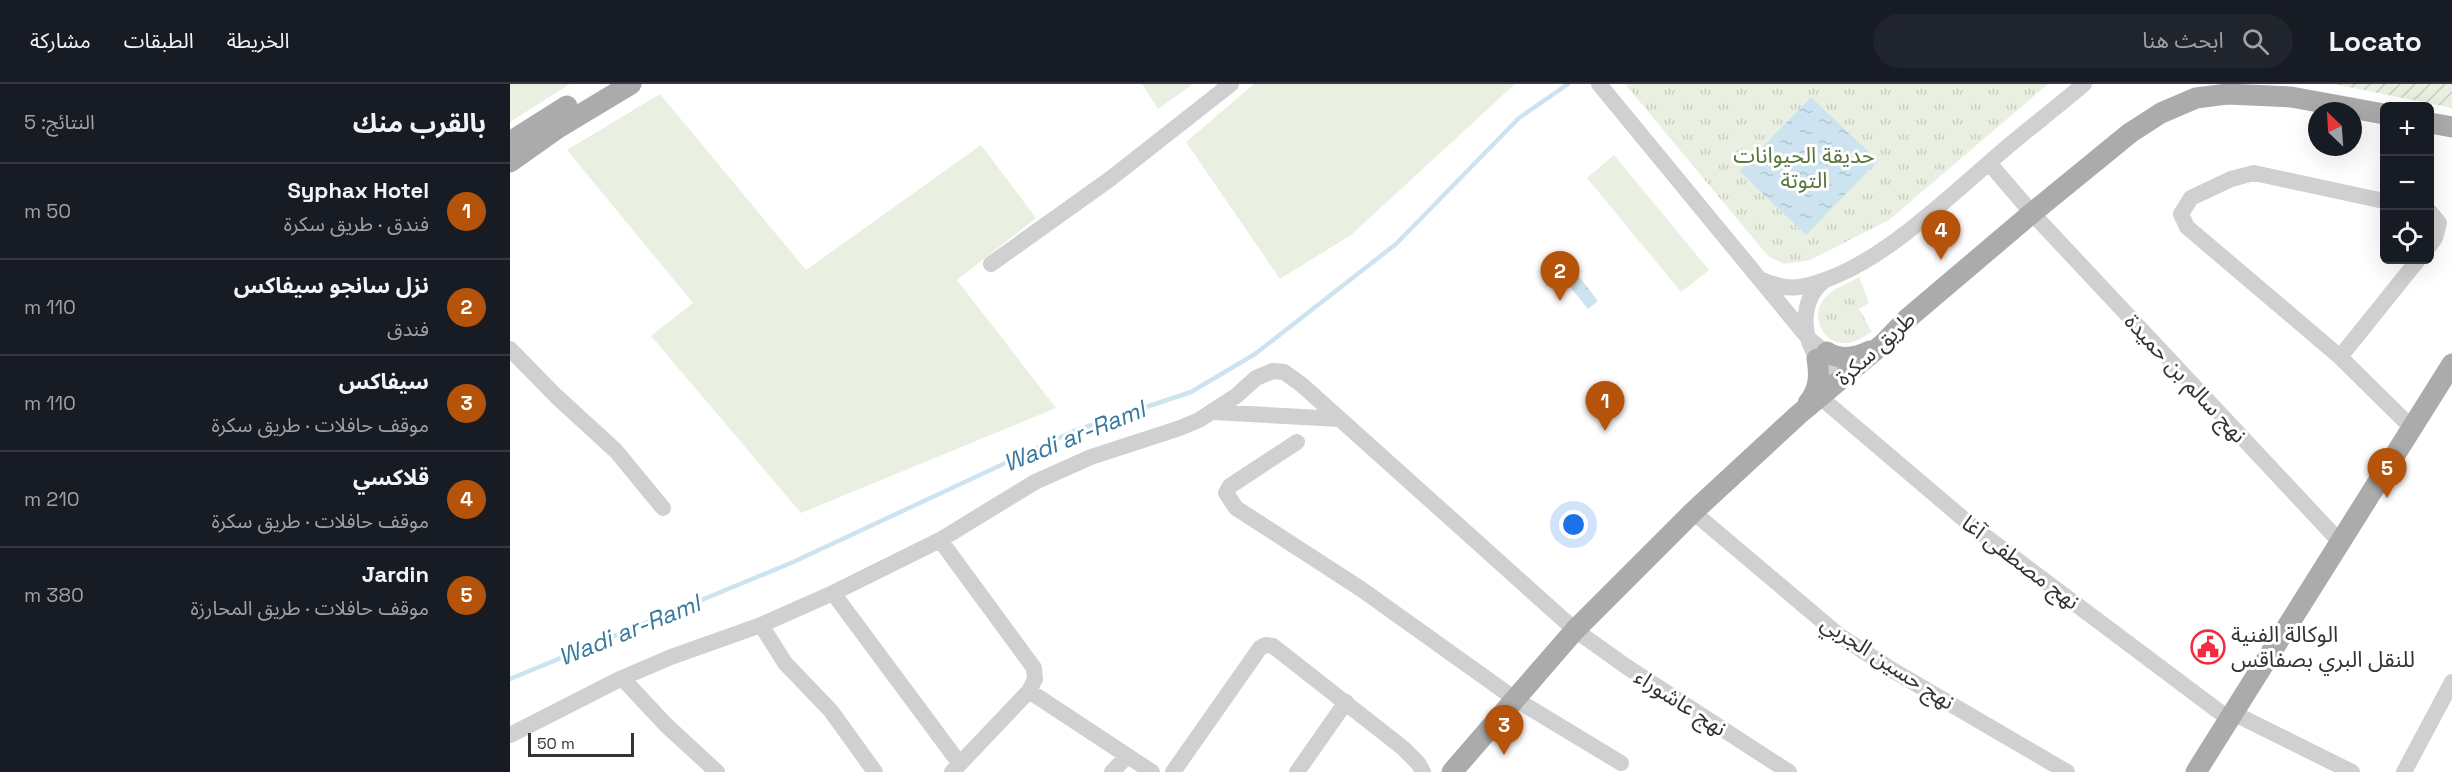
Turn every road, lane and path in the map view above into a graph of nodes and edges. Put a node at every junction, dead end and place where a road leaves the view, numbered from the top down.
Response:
1 (603, 84) edge
2 (631, 84) edge
3 (1231, 84) edge
4 (1599, 84) edge
5 (2084, 84) edge
6 (2195, 91) edge
7 (2380, 113) edge
8 (2434, 124) edge
9 (2452, 127) edge
10 (510, 142) edge
11 (510, 162) edge
12 (1989, 163) junction
13 (2380, 200) edge
14 (2032, 213) junction
15 (2434, 217) edge
16 (2434, 239) edge
17 (991, 264) dead end
18 (2415, 264) edge
19 (1828, 278) junction
20 (1760, 279) junction
21 (1809, 339) junction
22 (1884, 343) junction
23 (510, 349) edge
24 (1822, 356) junction
25 (2340, 357) junction
26 (2452, 364) edge
27 (1842, 378) junction
28 (1820, 397) junction
29 (1213, 412) junction
30 (1798, 415) junction
31 (1340, 419) junction
32 (2412, 428) junction
33 (1298, 442) dead end
34 (663, 507) dead end
35 (1693, 512) junction
36 (940, 540) junction
37 (2341, 543) junction
38 (833, 593) junction
39 (761, 625) junction
40 (1575, 630) junction
41 (622, 678) junction
42 (2452, 682) edge
43 (1029, 691) junction
44 (1515, 699) junction
45 (1346, 702) junction
46 (2231, 716) junction
47 (510, 735) edge
48 (1127, 756) junction
49 (1621, 763) dead end
50 (956, 768) edge
51 (717, 772) edge
52 (875, 772) edge
53 (1112, 772) edge
54 (1152, 772) edge
55 (1173, 772) edge
56 (1297, 772) edge
57 (1423, 772) edge
58 (1452, 772) edge
59 (1789, 772) edge
60 (2067, 772) edge
61 (2196, 772) edge
62 (2352, 772) edge
63 (2404, 772) edge

1 - 10 main road
2 - 11 main road
3 - 17 street
4 - 20 street
5 - 12 street
6 - 7 main road, طريق سكرة
6 - 14 main road, طريق سكرة
8 - 9 main road
12 - 14 street, نهج سالم بن حميدة
12 - 19 street
13 - 25 street
14 - 22 main road, طريق سكرة
14 - 37 street, نهج سالم بن حميدة
15 - 16 street
18 - 25 street
19 - 20 street
19 - 21 street
20 - 21 street
21 - 24 street
22 - 24 main road
22 - 27 main road, طريق سكرة
23 - 34 street
24 - 27 street
24 - 30 main road
25 - 32 street
26 - 32 main road
27 - 28 main road, طريق سكرة
28 - 30 main road, طريق سكرة
28 - 46 street, نهج مصطفى آغا
29 - 31 street
29 - 31 street, نهج عاشوراء
29 - 36 street, نهج عاشوراء
30 - 35 main road, طريق سكرة
31 - 40 street, نهج عاشوراء
32 - 37 main road
33 - 44 street
35 - 40 main road, طريق سكرة
35 - 60 street, نهج حسين الجربي
36 - 38 street, نهج عاشوراء
36 - 43 street
37 - 46 main road
38 - 39 street, نهج عاشوراء
38 - 50 street
39 - 41 street, نهج عاشوراء
39 - 52 street
40 - 44 main road, طريق سكرة
40 - 59 street, نهج عاشوراء
41 - 47 street, نهج عاشوراء
41 - 51 street
42 - 63 street
43 - 48 street
43 - 50 street
44 - 49 street
44 - 58 main road, طريق سكرة
45 - 55 street
45 - 56 street
45 - 57 street
46 - 61 main road
46 - 62 street, نهج مصطفى آغا
48 - 53 street
48 - 54 street

